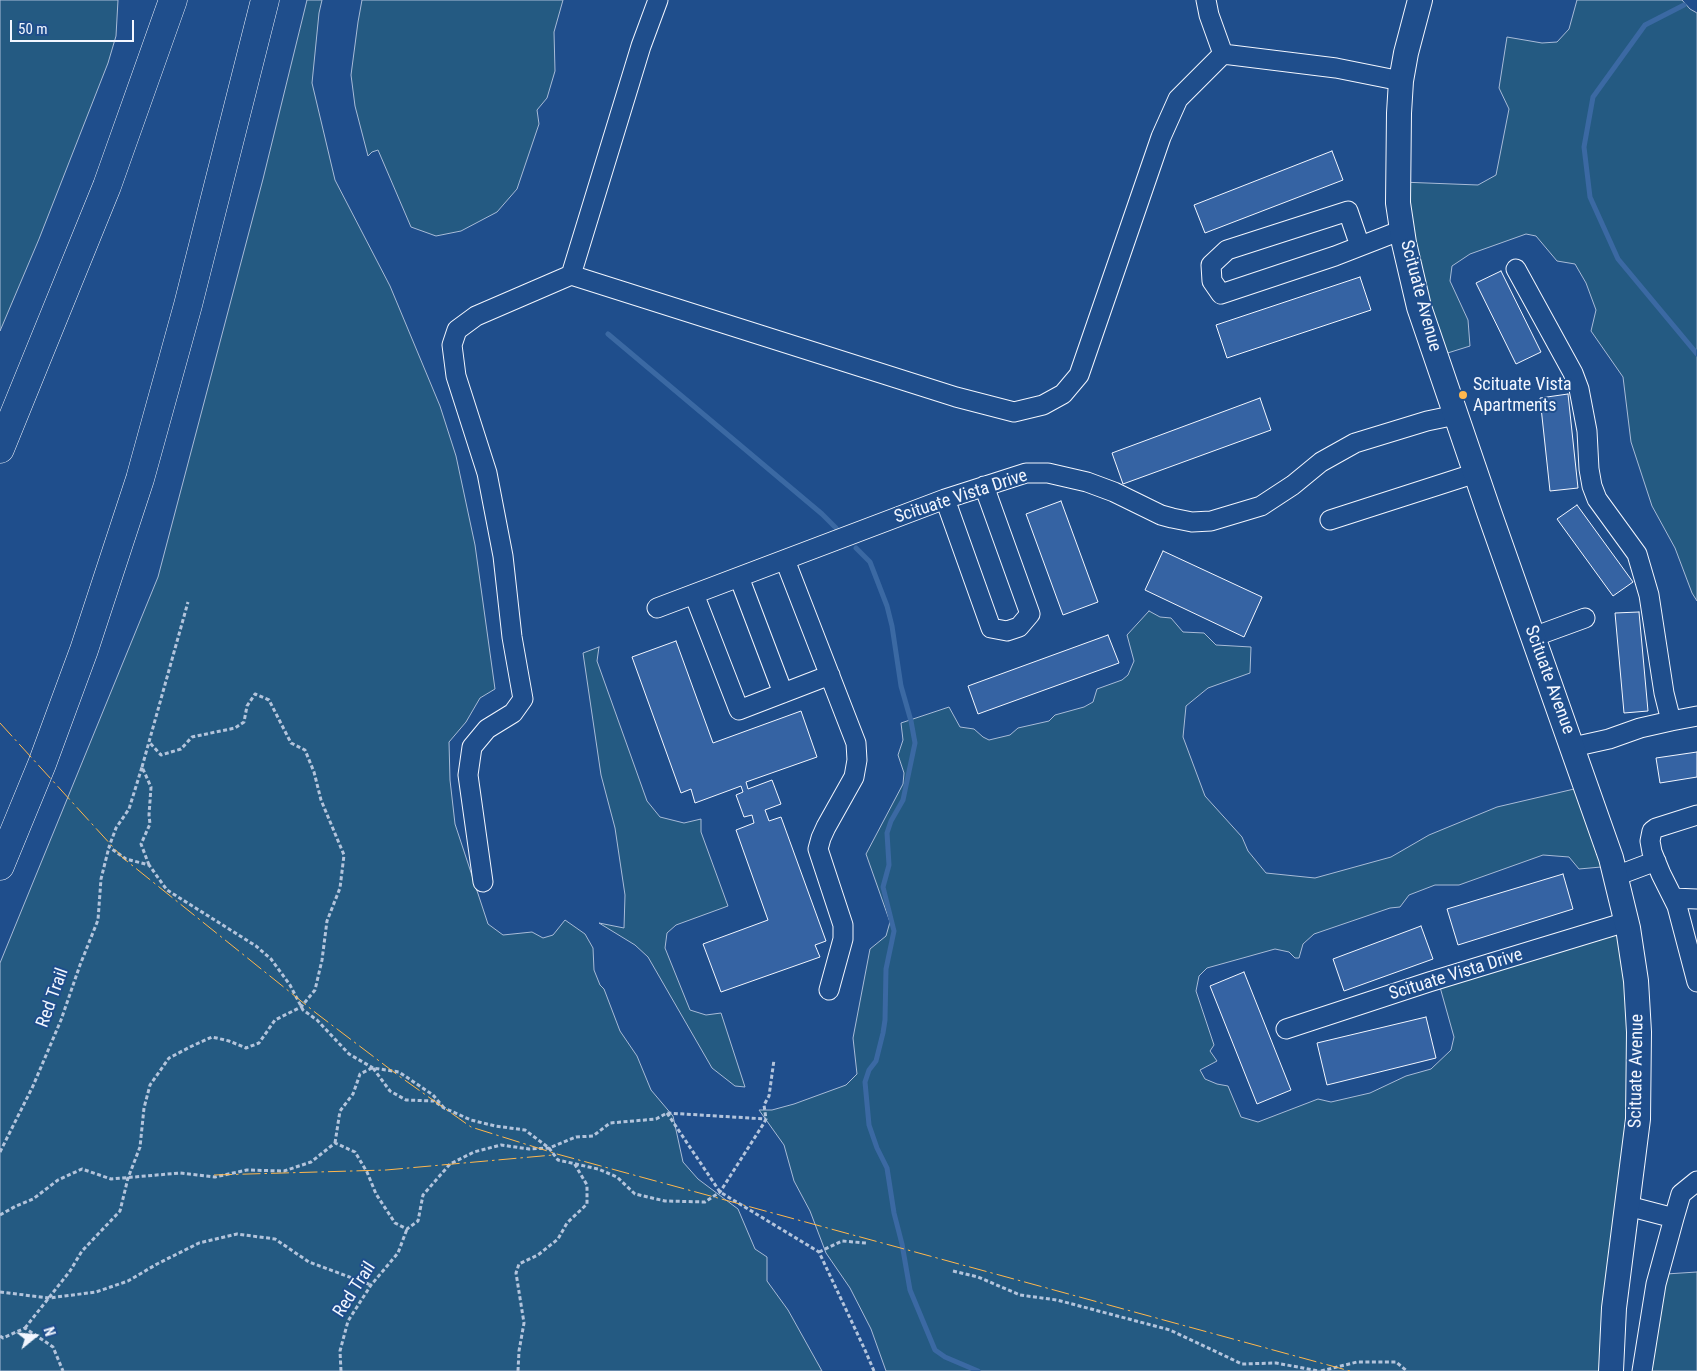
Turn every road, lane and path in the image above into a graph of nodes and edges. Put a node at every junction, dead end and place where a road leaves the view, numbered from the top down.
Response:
1 (173, 0) edge
2 (265, 0) edge
3 (658, 0) edge
4 (1206, 0) edge
5 (1420, 0) edge
6 (1222, 54) junction
7 (1401, 81) junction
8 (1402, 230) junction
9 (1360, 246) junction
10 (1516, 270) dead end
11 (571, 275) junction
12 (1456, 415) junction
13 (0, 449) edge
14 (1476, 473) junction
15 (984, 486) junction
16 (945, 499) junction
17 (1330, 520) dead end
18 (785, 560) junction
19 (739, 578) junction
20 (694, 594) junction
21 (188, 602) dead end
22 (657, 608) dead end
23 (1585, 618) dead end
24 (1533, 637) junction
25 (830, 675) junction
26 (783, 693) junction
27 (1697, 716) edge
28 (1670, 721) junction
29 (149, 742) junction
30 (1573, 747) junction
31 (142, 767) junction
32 (1697, 815) edge
33 (109, 847) junction
34 (1656, 861) junction
35 (0, 866) edge
36 (149, 866) junction
37 (1616, 876) junction
38 (483, 882) dead end
39 (1673, 898) junction
40 (1697, 899) edge
41 (1626, 922) junction
42 (1697, 982) edge
43 (829, 990) dead end
44 (301, 1006) junction
45 (1286, 1029) dead end
46 (774, 1060) dead end
47 (373, 1068) junction
48 (444, 1108) junction
49 (667, 1113) junction
50 (766, 1119) junction
51 (335, 1143) junction
52 (549, 1148) junction
53 (0, 1152) edge
54 (574, 1163) junction
55 (128, 1178) junction
56 (1697, 1181) edge
57 (720, 1192) junction
58 (1628, 1206) junction
59 (0, 1215) edge
60 (1674, 1218) junction
61 (406, 1229) junction
62 (866, 1243) dead end
63 (819, 1252) junction
64 (953, 1271) dead end
65 (371, 1286) junction
66 (0, 1292) edge
67 (49, 1298) junction
68 (25, 1328) junction
69 (0, 1336) edge
70 (63, 1371) edge
71 (341, 1371) edge
72 (518, 1371) edge
73 (874, 1371) edge
74 (1320, 1371) edge
75 (1407, 1371) edge
76 (1611, 1371) edge
77 (1642, 1371) edge

1 - 13 highway
2 - 35 highway
3 - 11 street
4 - 6 street
5 - 7 main road, Scituate Avenue
6 - 7 street
6 - 11 street
7 - 8 main road, Scituate Avenue
8 - 9 street
8 - 12 main road, Scituate Avenue
9 - 9 street
10 - 28 street
11 - 38 street
12 - 14 main road, Scituate Avenue
12 - 15 street, Scituate Vista Drive
14 - 17 street
14 - 24 main road, Scituate Avenue
15 - 16 street, Scituate Vista Drive
15 - 16 street
16 - 18 street, Scituate Vista Drive
18 - 19 street, Scituate Vista Drive
18 - 25 street
19 - 20 street, Scituate Vista Drive
19 - 26 street
20 - 22 street, Scituate Vista Drive
20 - 26 street
21 - 29 path, Red Trail
23 - 24 street
24 - 30 main road, Scituate Avenue
25 - 26 street
25 - 43 street
27 - 28 street
28 - 30 street
29 - 31 path, Red Trail
29 - 44 path
30 - 37 main road, Scituate Avenue
31 - 33 path, Red Trail
31 - 36 path
32 - 34 street
33 - 36 path
33 - 53 path, Red Trail
34 - 37 street
34 - 39 street
36 - 44 path
37 - 41 main road, Scituate Avenue
39 - 40 street
39 - 42 street
41 - 45 street, Scituate Vista Drive
41 - 58 main road, Scituate Avenue
44 - 47 path
44 - 55 path
46 - 50 path
47 - 48 path
47 - 48 path
47 - 51 path
48 - 52 path
49 - 50 path
49 - 52 path
49 - 57 path
50 - 57 path
51 - 55 path
51 - 61 path
52 - 54 path
52 - 61 path, Red Trail
54 - 57 path
54 - 72 path
55 - 59 path
55 - 67 path
56 - 60 street
57 - 63 path
58 - 60 street
58 - 76 main road, Scituate Avenue
60 - 77 street
61 - 65 path, Red Trail
62 - 63 path
63 - 73 path
64 - 74 path
65 - 67 path
65 - 71 path, Red Trail
66 - 67 path
67 - 68 path
68 - 69 path
68 - 70 path
74 - 75 path

